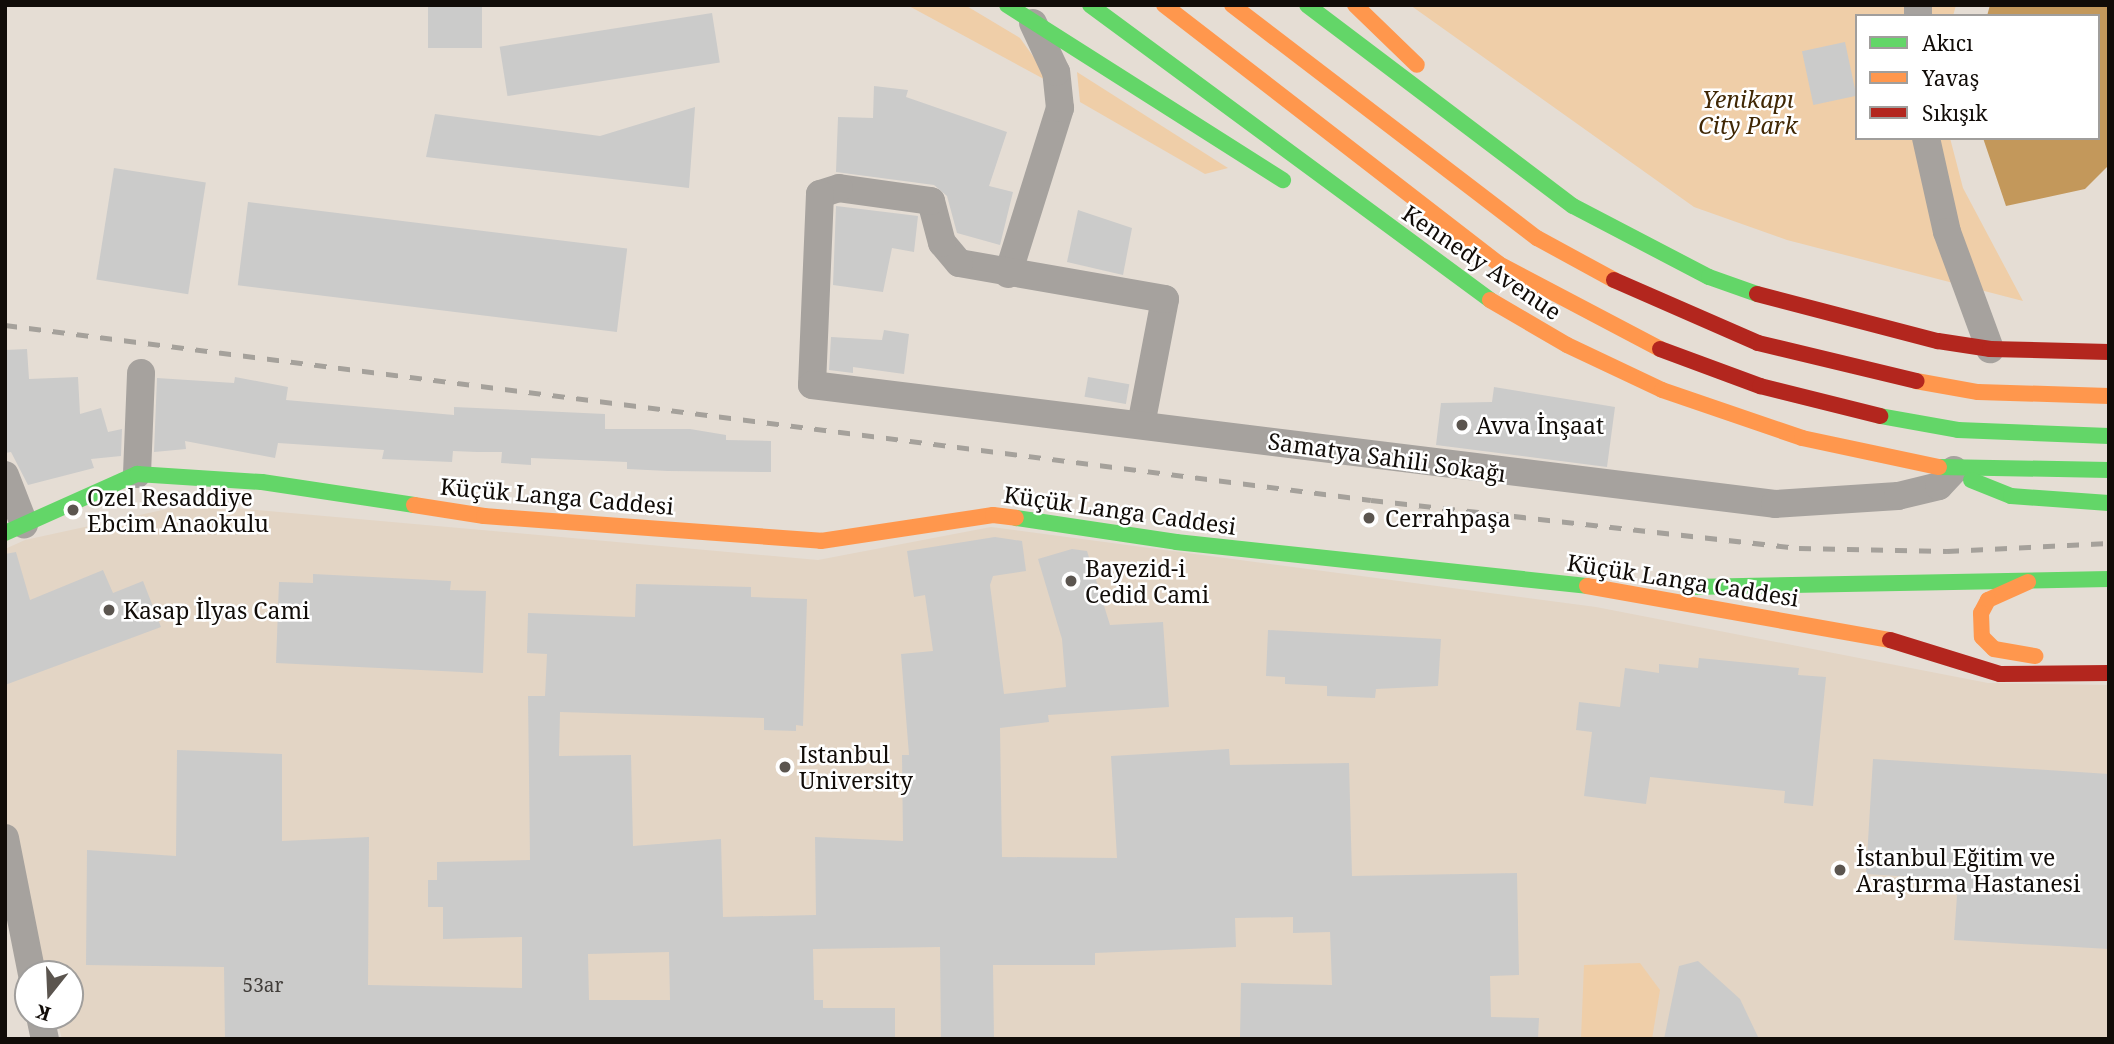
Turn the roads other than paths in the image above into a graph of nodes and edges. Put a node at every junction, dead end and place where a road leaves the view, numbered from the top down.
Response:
1 (1007, 5) edge
2 (1090, 5) edge
3 (1164, 5) edge
4 (1232, 5) edge
5 (1307, 5) edge
6 (1355, 5) edge
7 (1033, 23) junction
8 (1926, 140) edge
9 (1501, 156) junction
10 (1295, 188) dead end
11 (1372, 236) dead end
12 (1009, 274) junction
13 (1482, 295) junction
14 (1990, 349) junction
15 (2109, 352) edge
16 (141, 373) dead end
17 (2109, 396) edge
18 (1141, 425) junction
19 (2109, 436) edge
20 (1954, 470) junction
21 (2109, 470) edge
22 (138, 474) junction
23 (5, 475) edge
24 (2109, 503) edge
25 (14, 528) edge
26 (2044, 579) junction
27 (2109, 579) edge
28 (1599, 587) junction
29 (2109, 660) edge
30 (2109, 673) edge
31 (5, 838) edge
32 (29, 960) edge

1 - 7 main road
2 - 13 main road, Kennedy Avenue
3 - 19 main road
4 - 17 main road
5 - 9 main road
6 - 9 main road
7 - 10 main road
7 - 12 street
8 - 14 street
9 - 14 main road
11 - 13 main road
12 - 18 street
12 - 18 street, Samatya Sahili Sokağı
13 - 20 main road, Kennedy Avenue
14 - 15 main road
16 - 22 street
18 - 20 street, Samatya Sahili Sokağı
20 - 21 main road, Kennedy Avenue
20 - 24 main road
22 - 25 main road, Küçük Langa Caddesi
22 - 28 main road, Küçük Langa Caddesi
23 - 25 street
26 - 27 main road
26 - 28 main road
26 - 29 main road
28 - 30 main road, Küçük Langa Caddesi
31 - 32 street

